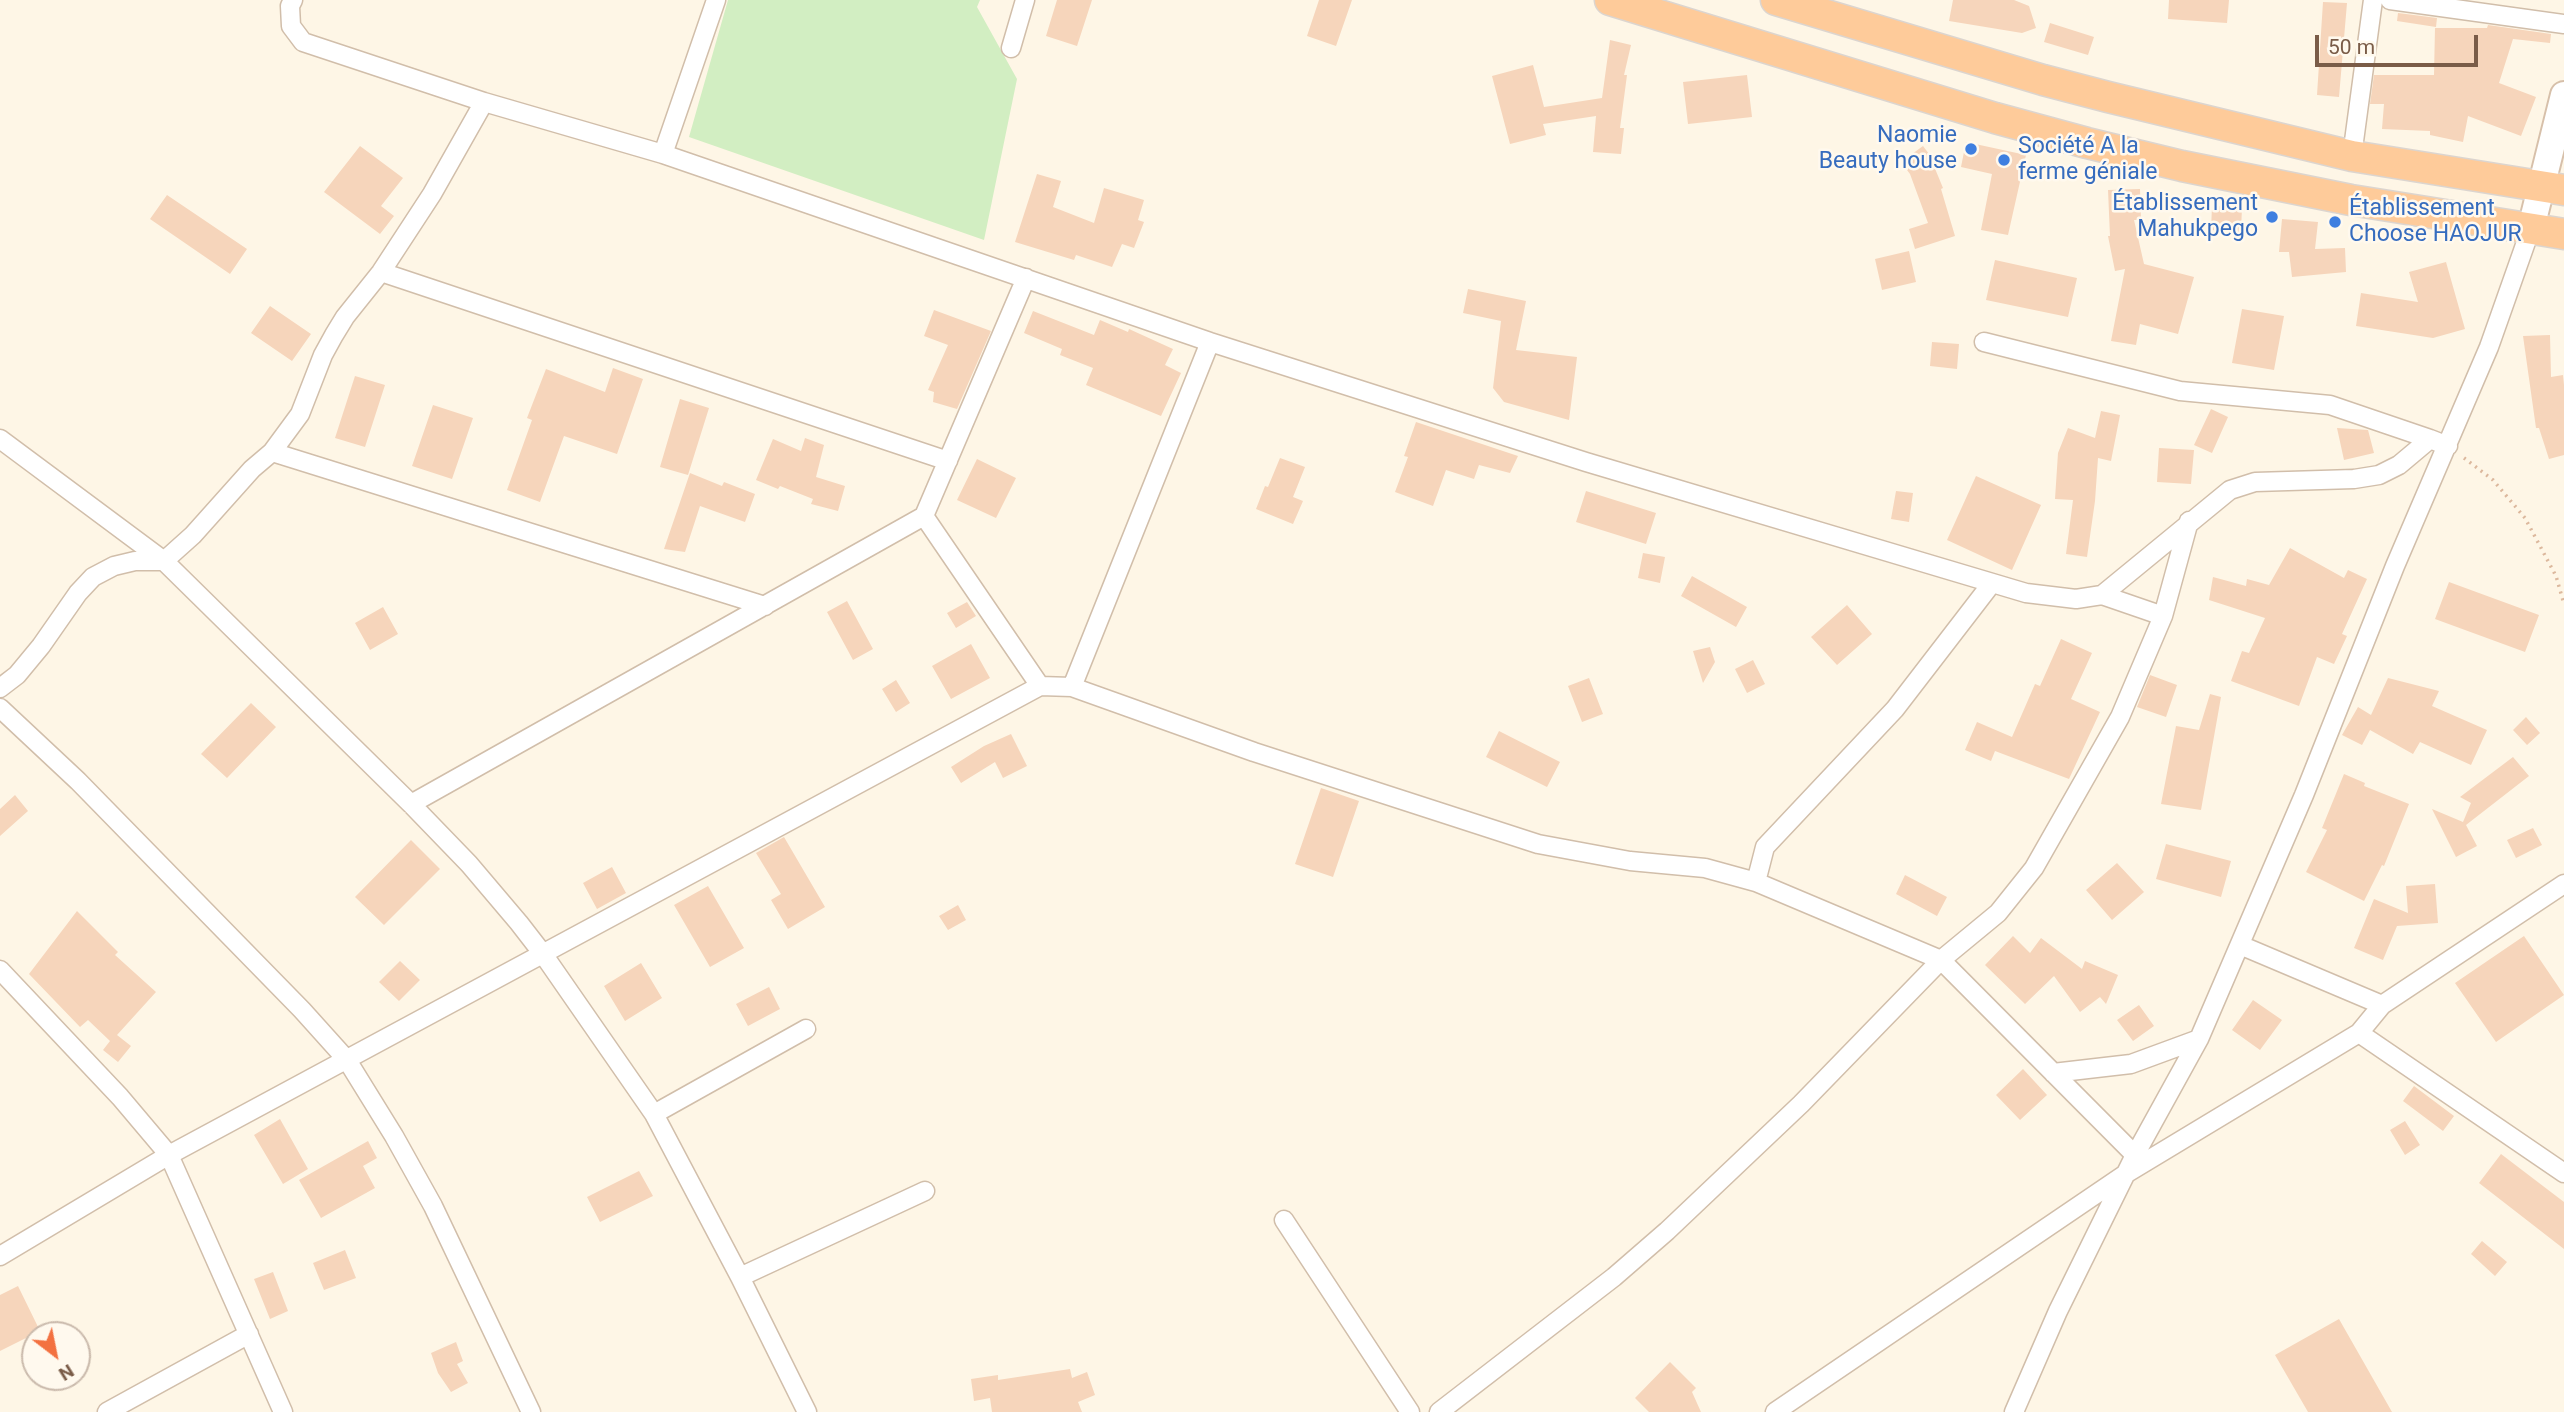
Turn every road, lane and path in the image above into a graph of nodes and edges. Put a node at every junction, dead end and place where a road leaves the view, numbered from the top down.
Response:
1 (293, 0) edge
2 (716, 0) edge
3 (1025, 0) edge
4 (1610, 0) edge
5 (1776, 0) edge
6 (2373, 0) edge
7 (2390, 0) edge
8 (2564, 24) edge
9 (1011, 48) dead end
10 (2564, 95) edge
11 (484, 102) junction
12 (663, 154) junction
13 (2352, 156) junction
14 (2553, 189) edge
15 (2531, 228) junction
16 (2564, 234) edge
17 (381, 272) junction
18 (1026, 278) junction
19 (1210, 342) junction
20 (1984, 342) dead end
21 (0, 439) edge
22 (2430, 439) junction
23 (2448, 446) junction
24 (272, 452) junction
25 (948, 461) junction
26 (924, 516) junction
27 (2189, 522) junction
28 (164, 561) junction
29 (1992, 583) junction
30 (2102, 595) junction
31 (2564, 604) edge
32 (765, 606) junction
33 (2163, 616) junction
34 (1040, 686) junction
35 (1072, 687) junction
36 (0, 688) edge
37 (0, 708) edge
38 (411, 804) junction
39 (1756, 882) junction
40 (2564, 884) edge
41 (2240, 944) junction
42 (543, 954) junction
43 (1941, 960) junction
44 (0, 970) edge
45 (2382, 1005) junction
46 (806, 1029) dead end
47 (2359, 1033) junction
48 (2199, 1039) junction
49 (346, 1060) junction
50 (2053, 1073) junction
51 (654, 1114) junction
52 (169, 1155) junction
53 (2135, 1155) junction
54 (2127, 1172) junction
55 (2564, 1174) edge
56 (925, 1191) dead end
57 (1284, 1220) dead end
58 (0, 1256) edge
59 (740, 1277) junction
60 (248, 1334) junction
61 (107, 1412) edge
62 (283, 1412) edge
63 (531, 1412) edge
64 (807, 1412) edge
65 (1410, 1412) edge
66 (1439, 1412) edge
67 (1775, 1412) edge
68 (2014, 1412) edge

1 - 11 street
2 - 12 street
3 - 9 street
4 - 15 highway
5 - 13 highway
6 - 13 street
7 - 8 street
10 - 14 main road
11 - 12 street
11 - 17 street
12 - 18 street
13 - 14 highway
14 - 15 main road
15 - 16 highway
15 - 23 street
17 - 24 street
17 - 25 street
18 - 19 street
18 - 25 street
19 - 29 street
19 - 35 street
20 - 22 street
21 - 28 street
22 - 23 street
22 - 27 street
23 - 31 path
23 - 41 street
24 - 28 street
24 - 32 street
25 - 26 street
26 - 32 street
26 - 34 street
27 - 30 street
27 - 33 street
28 - 36 street
28 - 38 street
29 - 30 street
29 - 39 street
30 - 33 street
32 - 38 street
33 - 43 street
34 - 35 street
34 - 42 street
35 - 39 street
37 - 49 street
38 - 42 street
39 - 43 street
40 - 45 street
41 - 45 street
41 - 48 street
42 - 49 street
42 - 51 street
43 - 50 street
43 - 66 street
44 - 52 street
45 - 47 street
46 - 51 street
47 - 54 street
47 - 55 street
48 - 50 street
48 - 53 street
49 - 52 street
49 - 63 street
50 - 53 street
51 - 59 street
52 - 58 street
52 - 60 street
53 - 54 street
54 - 67 street
54 - 68 street
56 - 59 street
57 - 65 street
59 - 64 street
60 - 61 street
60 - 62 street

